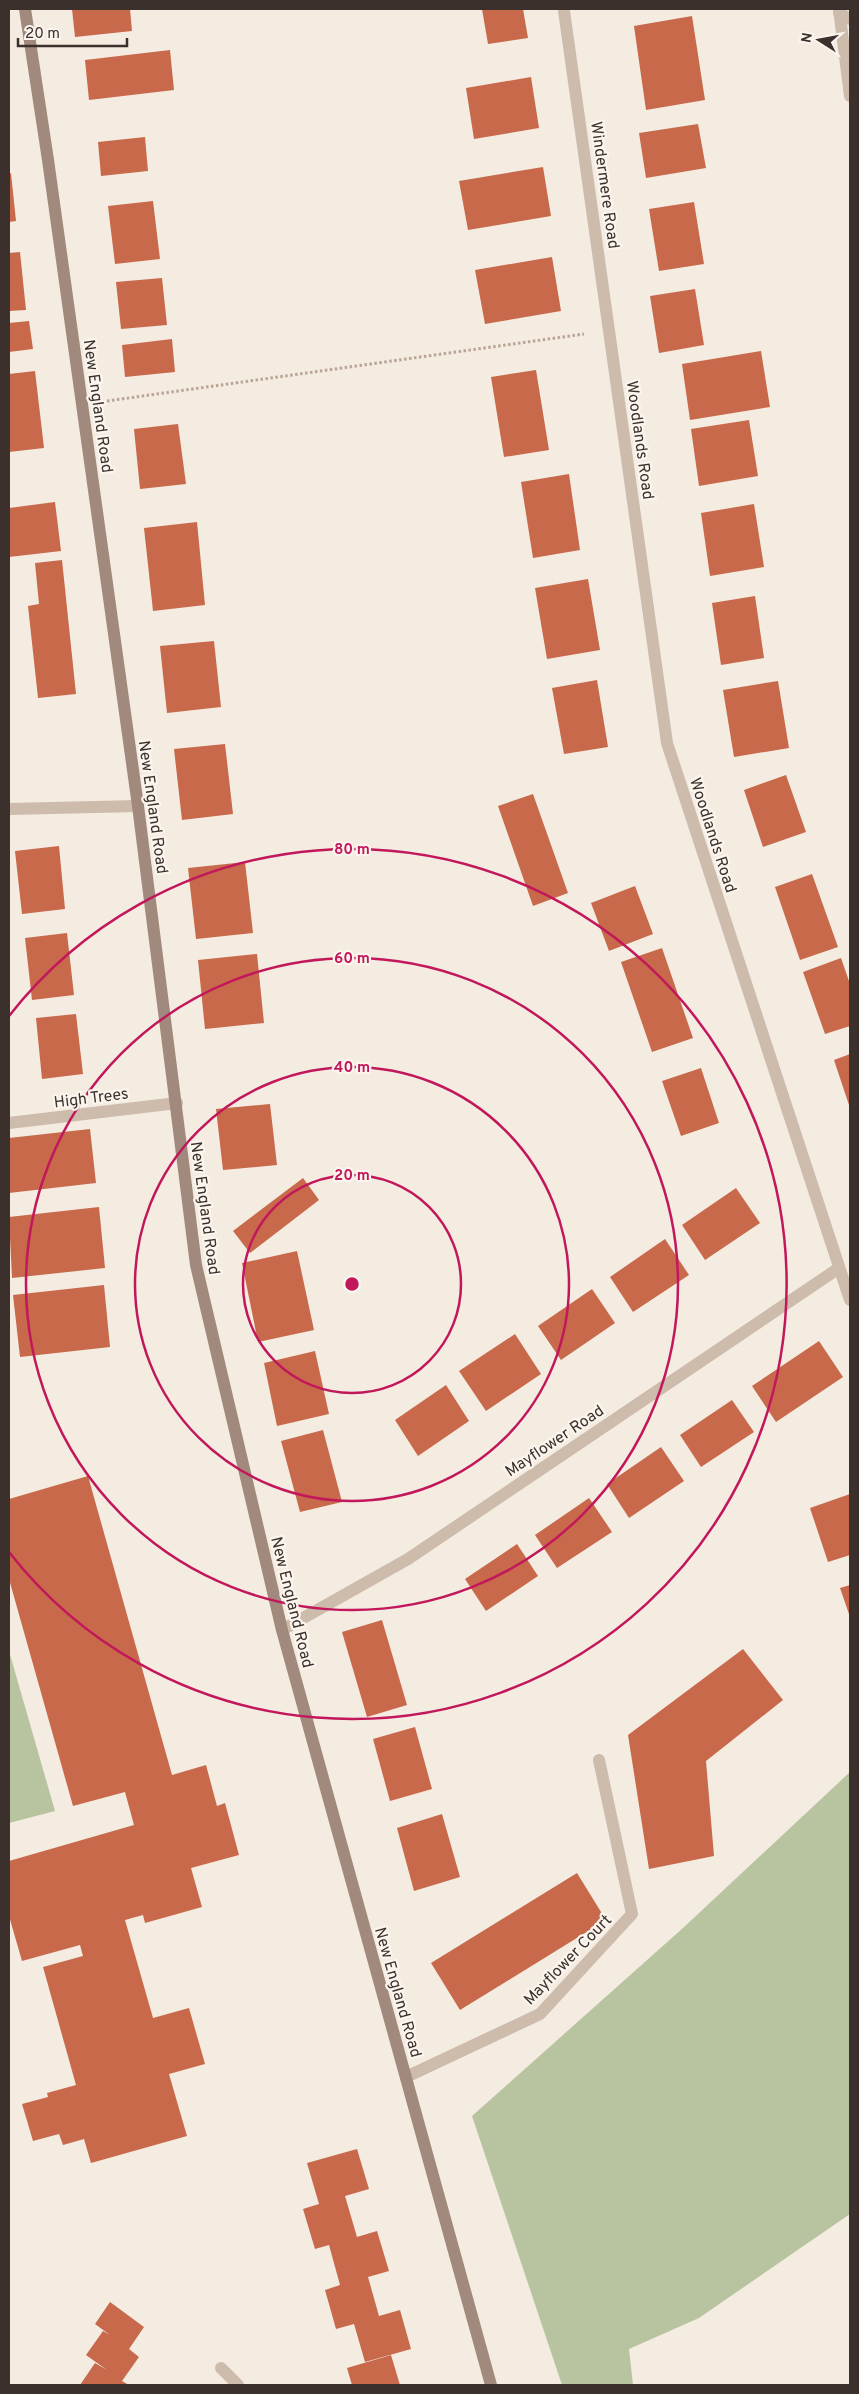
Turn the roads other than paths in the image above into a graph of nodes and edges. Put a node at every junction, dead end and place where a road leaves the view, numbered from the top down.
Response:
1 (25, 9) edge
2 (564, 11) dead end
3 (843, 14) edge
4 (850, 96) edge
5 (614, 364) joint
6 (138, 806) junction
7 (9, 809) edge
8 (177, 1103) junction
9 (9, 1123) edge
10 (839, 1268) junction
11 (850, 1300) edge
12 (282, 1630) junction
13 (599, 1760) dead end
14 (406, 2077) junction
15 (221, 2368) dead end
16 (238, 2385) edge
17 (491, 2385) edge

1 - 6 street, New England Road
2 - 5 street, Windermere Road
3 - 4 street
5 - 10 street, Woodlands Road
6 - 7 street
6 - 8 street, New England Road
8 - 9 street, High Trees
8 - 12 street, New England Road
10 - 11 street, Woodlands Road
10 - 12 street, Mayflower Road
12 - 14 street, New England Road
13 - 14 street, Mayflower Court
14 - 17 street, New England Road
15 - 16 street

